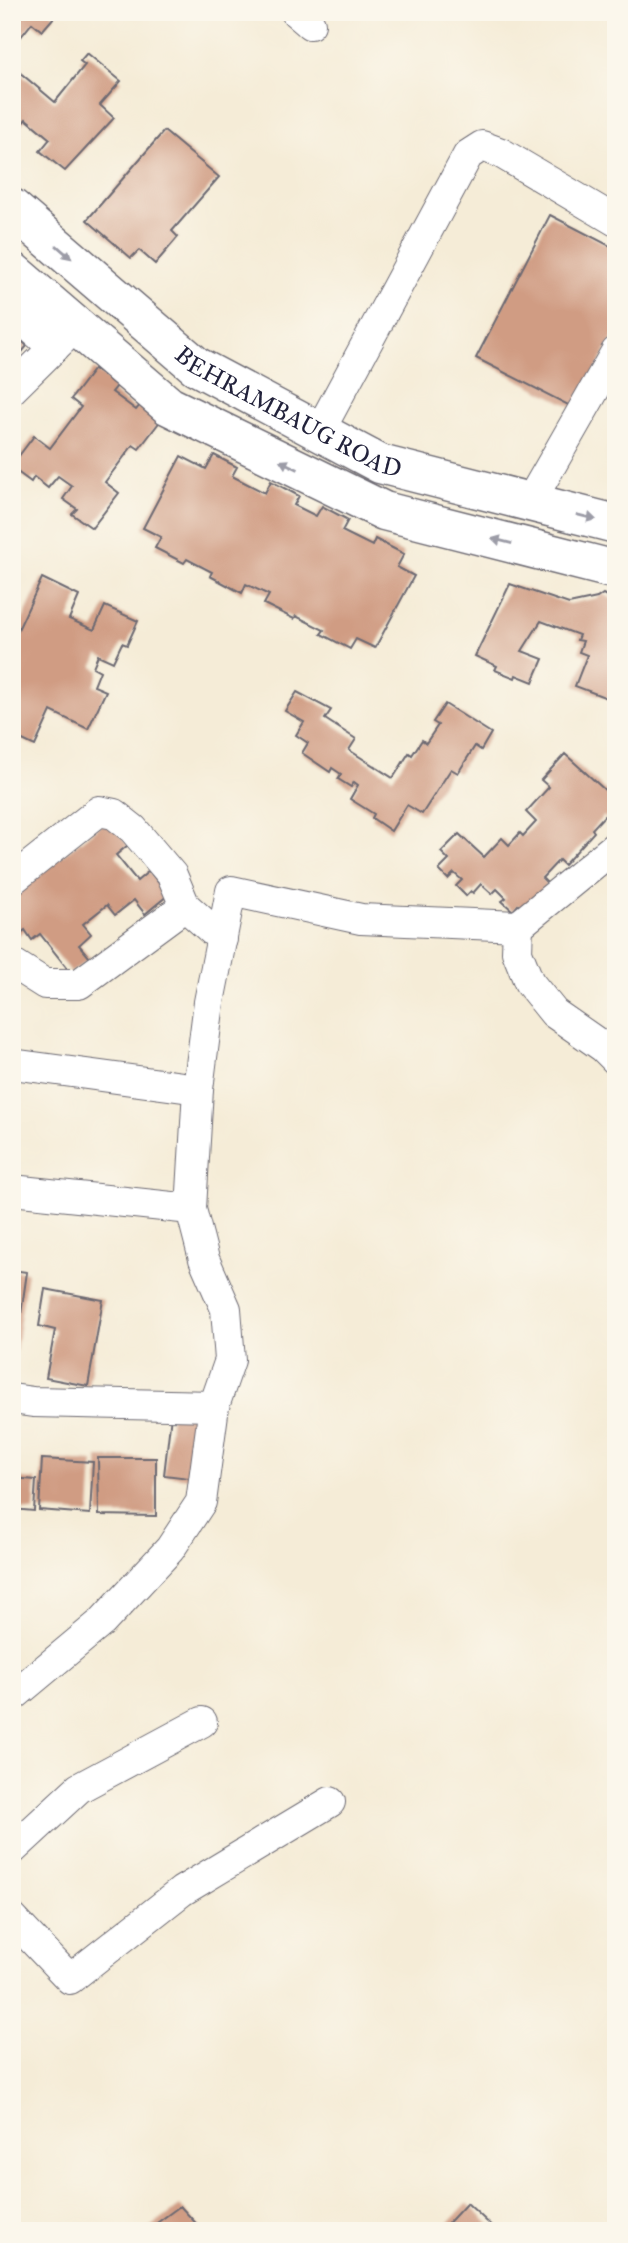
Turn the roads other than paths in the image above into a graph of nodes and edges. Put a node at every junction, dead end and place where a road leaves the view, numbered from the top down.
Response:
1 (12, 208) edge
2 (616, 221) edge
3 (12, 271) edge
4 (12, 311) edge
5 (65, 337) junction
6 (616, 352) edge
7 (196, 366) junction
8 (12, 389) edge
9 (169, 406) junction
10 (319, 432) junction
11 (477, 489) junction
12 (530, 502) junction
13 (616, 524) edge
14 (461, 531) junction
15 (616, 570) edge
16 (616, 846) edge
17 (12, 880) edge
18 (185, 906) junction
19 (518, 926) junction
20 (222, 939) junction
21 (12, 963) edge
22 (616, 1060) edge
23 (12, 1064) edge
24 (198, 1089) junction
25 (12, 1190) edge
26 (191, 1209) junction
27 (12, 1399) edge
28 (214, 1406) junction
29 (12, 1697) edge
30 (202, 1722) dead end
31 (330, 1802) dead end
32 (12, 1850) edge
33 (12, 1918) edge

1 -> 7 main road, BEHRAMBAUG ROAD
2 - 10 street
3 - 5 main road, BEHRAMBAUG ROAD
4 - 5 street
5 - 8 street
5 - 9 main road, BEHRAMBAUG ROAD
6 - 12 street
7 - 9 main road
7 - 10 main road, BEHRAMBAUG ROAD
14 -> 9 main road, BEHRAMBAUG ROAD
10 - 11 main road, BEHRAMBAUG ROAD
11 - 12 main road, BEHRAMBAUG ROAD
11 - 14 main road
12 -> 13 main road, BEHRAMBAUG ROAD
15 -> 14 main road, BEHRAMBAUG ROAD
16 - 19 street
17 - 18 street
18 - 20 street
18 - 21 street
19 - 20 street
19 - 22 street
20 - 24 street
23 - 24 street
24 - 26 street
25 - 26 street
26 - 28 street
27 - 28 street
28 - 29 street
30 - 32 street
31 - 33 street

